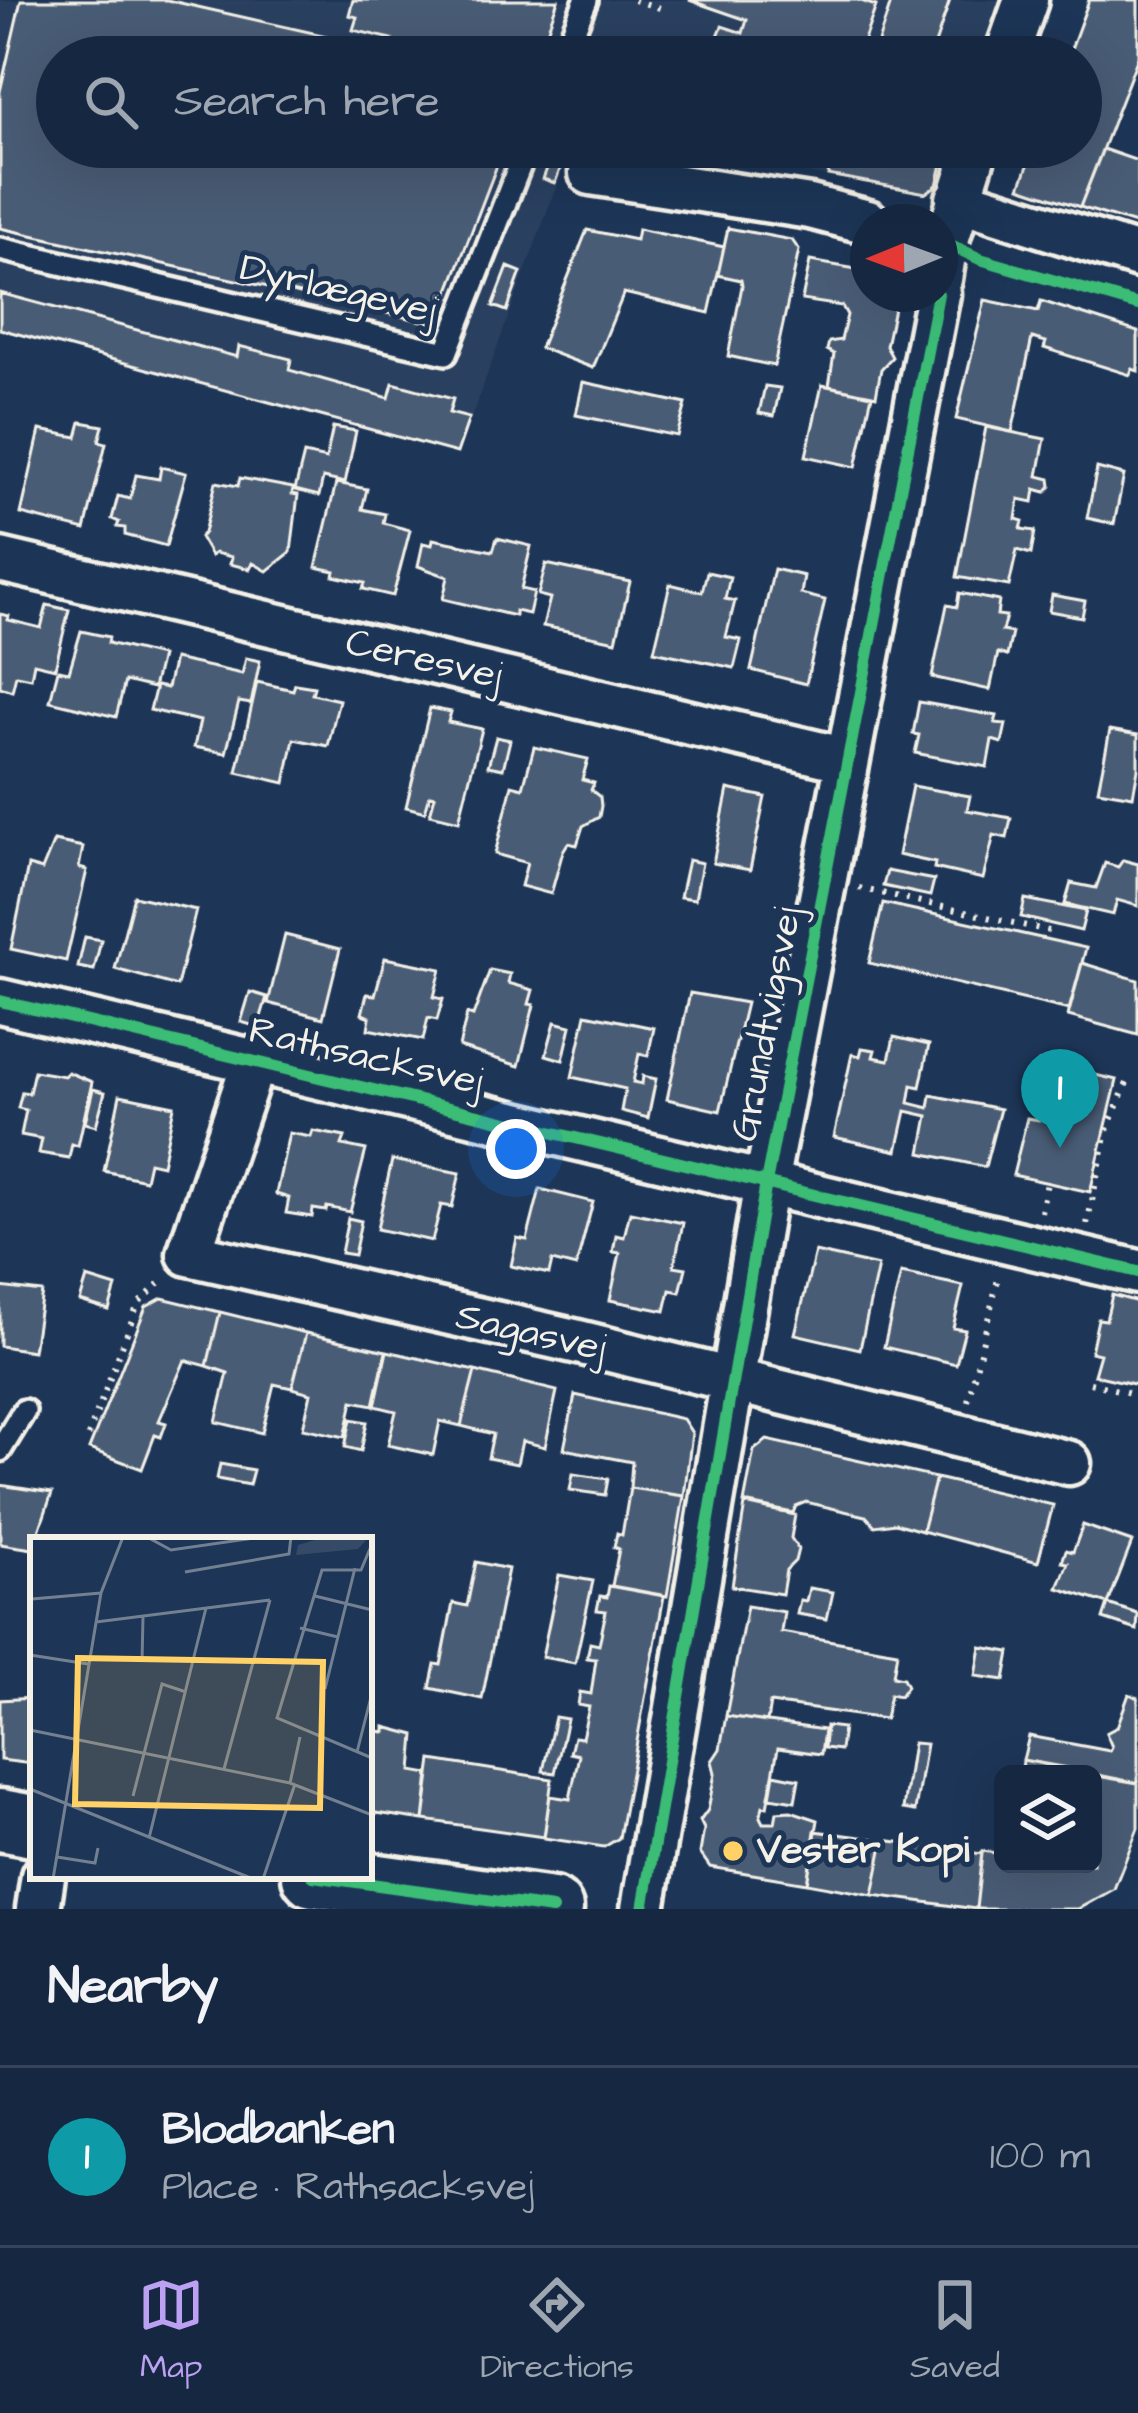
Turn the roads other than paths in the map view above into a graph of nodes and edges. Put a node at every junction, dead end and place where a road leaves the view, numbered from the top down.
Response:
1 (586, 0) edge
2 (1026, 0) edge
3 (571, 36) edge
4 (1013, 36) edge
5 (519, 168) edge
6 (969, 168) edge
7 (591, 173) dead end
8 (958, 200) junction
9 (957, 204) edge
10 (850, 218) edge
11 (0, 248) edge
12 (1138, 256) edge
13 (934, 312) edge
14 (0, 560) edge
15 (847, 760) junction
16 (0, 1001) edge
17 (254, 1061) junction
18 (766, 1183) junction
19 (1138, 1272) edge
20 (732, 1382) junction
21 (24, 1411) dead end
22 (0, 1450) edge
23 (1069, 1463) dead end
24 (0, 1820) edge
25 (30, 1825) edge
26 (43, 1879) edge
27 (335, 1879) edge
28 (38, 1909) edge
29 (552, 1909) edge
30 (643, 1909) edge

1 - 3 lane
2 - 4 street
5 - 11 lane, Dyrlægevej
6 - 8 street
7 - 10 street
8 - 9 street
8 - 12 street
13 - 15 street, Grundtvigsvej
14 - 15 street, Ceresvej
15 - 18 street, Grundtvigsvej
16 - 17 street, Rathsacksvej
17 - 18 street, Rathsacksvej
17 - 20 street, Sagasvej
18 - 19 street, Rathsacksvej
18 - 20 street, Grundtvigsvej
20 - 23 street, Sagasvej
20 - 30 street, Grundtvigsvej
21 - 22 lane
24 - 25 street
26 - 28 street
27 - 29 street

